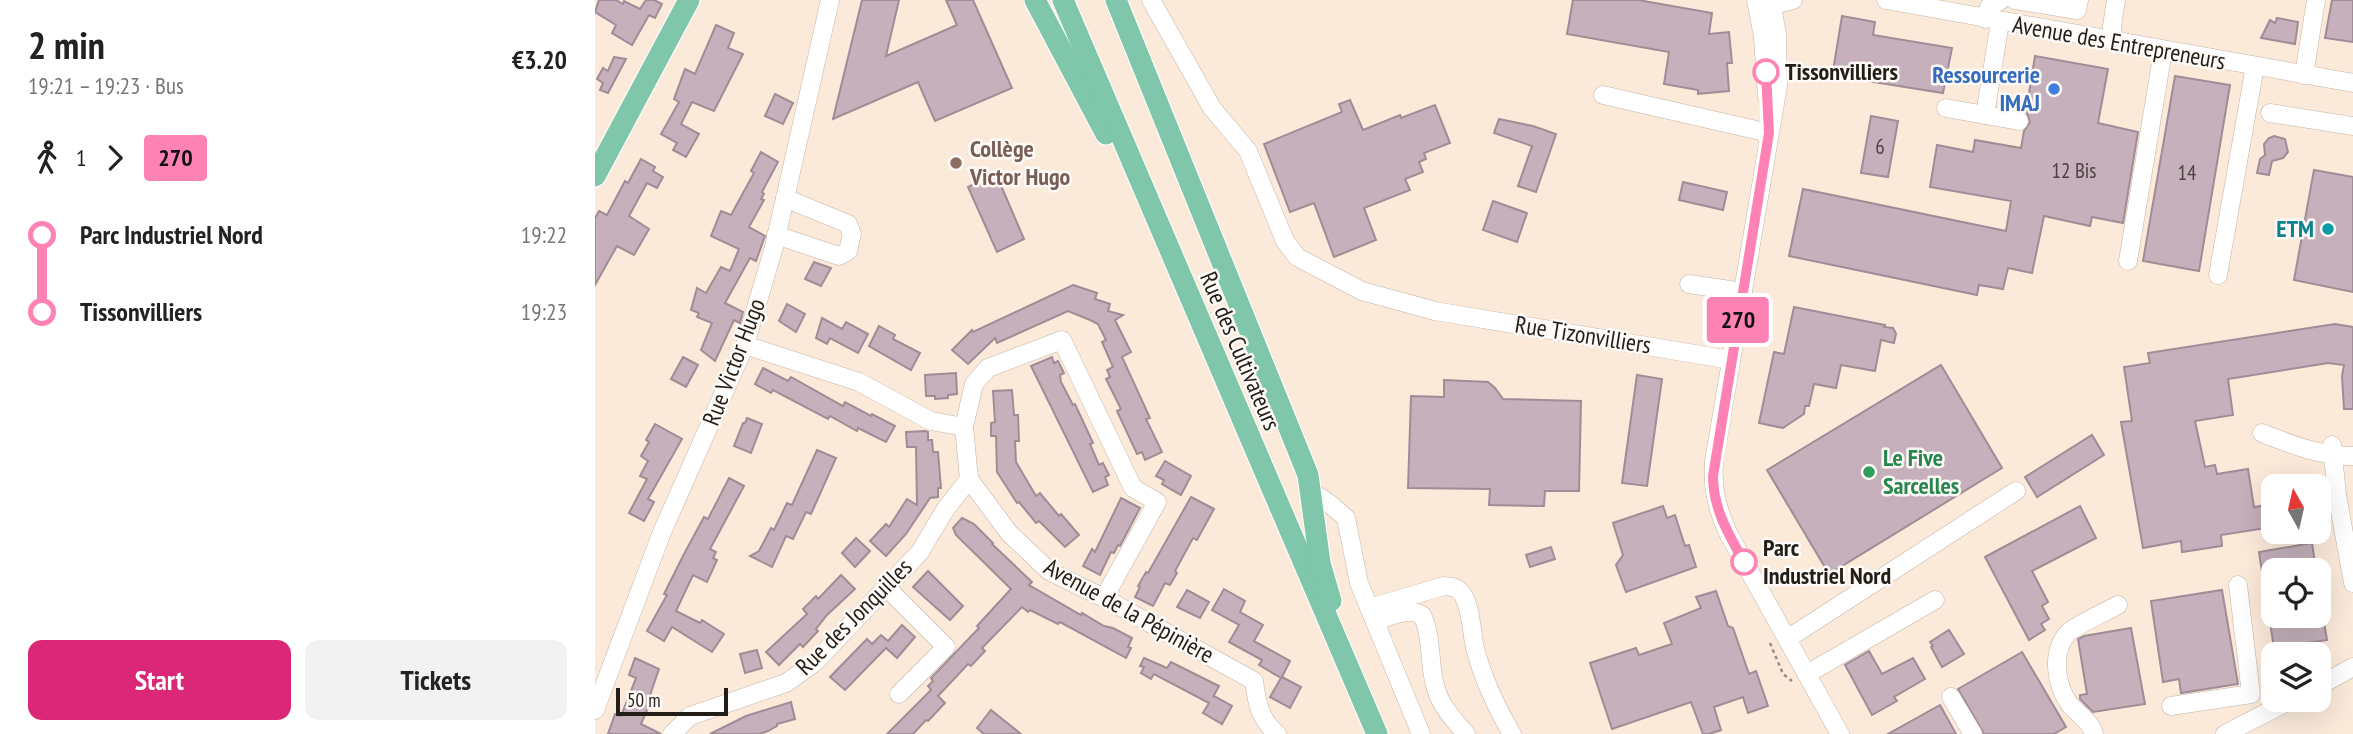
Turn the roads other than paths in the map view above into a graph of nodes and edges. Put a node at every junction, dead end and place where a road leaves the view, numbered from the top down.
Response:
1 (689, 0) edge
2 (830, 0) edge
3 (1035, 0) edge
4 (1063, 0) edge
5 (1117, 0) edge
6 (1151, 0) edge
7 (1793, 0) edge
8 (1886, 0) edge
9 (2001, 0) edge
10 (2015, 0) edge
11 (2079, 0) edge
12 (2116, 0) edge
13 (2316, 0) edge
14 (1764, 4) edge
15 (1993, 20) junction
16 (2113, 42) junction
17 (2163, 51) junction
18 (2255, 66) junction
19 (2304, 75) junction
20 (2353, 83) edge
21 (1603, 95) dead end
22 (1946, 108) dead end
23 (2270, 113) dead end
24 (1985, 115) junction
25 (2019, 121) dead end
26 (2353, 126) edge
27 (1769, 133) junction
28 (595, 176) edge
29 (785, 198) junction
30 (776, 235) junction
31 (2128, 261) dead end
32 (2218, 275) dead end
33 (1689, 284) dead end
34 (1743, 292) junction
35 (745, 345) junction
36 (1731, 360) junction
37 (964, 427) junction
38 (2262, 433) dead end
39 (2332, 451) junction
40 (2353, 456) edge
41 (969, 479) junction
42 (2016, 491) dead end
43 (1312, 492) junction
44 (1278, 506) junction
45 (2353, 583) edge
46 (2238, 585) dead end
47 (886, 587) junction
48 (1104, 598) junction
49 (1935, 600) dead end
50 (2117, 605) dead end
51 (1372, 615) junction
52 (1787, 639) junction
53 (2353, 667) edge
54 (1807, 674) junction
55 (2331, 679) edge
56 (899, 694) dead end
57 (1359, 694) junction
58 (2251, 694) junction
59 (1951, 696) dead end
60 (2171, 706) dead end
61 (595, 710) edge
62 (2265, 713) joint
63 (1374, 730) edge
64 (1834, 732) edge
65 (672, 734) edge
66 (1277, 734) edge
67 (1420, 734) edge
68 (1466, 734) edge
69 (1512, 734) edge
70 (1973, 734) edge
71 (2094, 734) edge
72 (2225, 734) edge

1 - 28 main road
2 - 29 street, Rue Victor Hugo
3 - 44 main road
4 - 44 main road, Rue des Cultivateurs
5 - 43 main road
6 - 36 street, Rue Tizonvilliers
7 - 14 street
8 - 15 street, Avenue des Entrepreneurs
9 - 15 street
10 - 11 street
12 - 16 street
13 - 19 street
14 - 27 street
15 - 16 street, Avenue des Entrepreneurs
15 - 24 street
16 - 17 street, Avenue des Entrepreneurs
17 - 18 street, Avenue des Entrepreneurs
17 - 31 street
18 - 19 street, Avenue des Entrepreneurs
18 - 32 street
19 - 20 street, Avenue des Entrepreneurs
21 - 27 street
22 - 24 street
23 - 26 street
24 - 25 street
27 - 34 street
29 - 30 street, Rue Victor Hugo
29 - 30 street
30 - 35 street, Rue Victor Hugo
33 - 34 street
34 - 36 street
35 - 37 street
35 - 61 street, Rue Victor Hugo
36 - 52 street
37 - 41 street
37 - 48 street
38 - 39 street
39 - 40 street
39 - 45 street
41 - 47 street, Rue des Jonquilles
41 - 48 street, Avenue de la Pépinière
42 - 52 street
43 - 51 street
43 - 57 main road
44 - 57 main road, Rue des Cultivateurs
46 - 58 street
47 - 56 street
47 - 65 street, Rue des Jonquilles
48 - 66 street, Avenue de la Pépinière
49 - 54 street
50 - 71 street
51 - 67 street
51 - 68 street
51 - 69 street
52 - 54 street
53 - 55 street
54 - 64 street
57 - 63 main road, Rue des Cultivateurs
58 - 60 street
58 - 62 street
59 - 70 street
62 - 72 street

